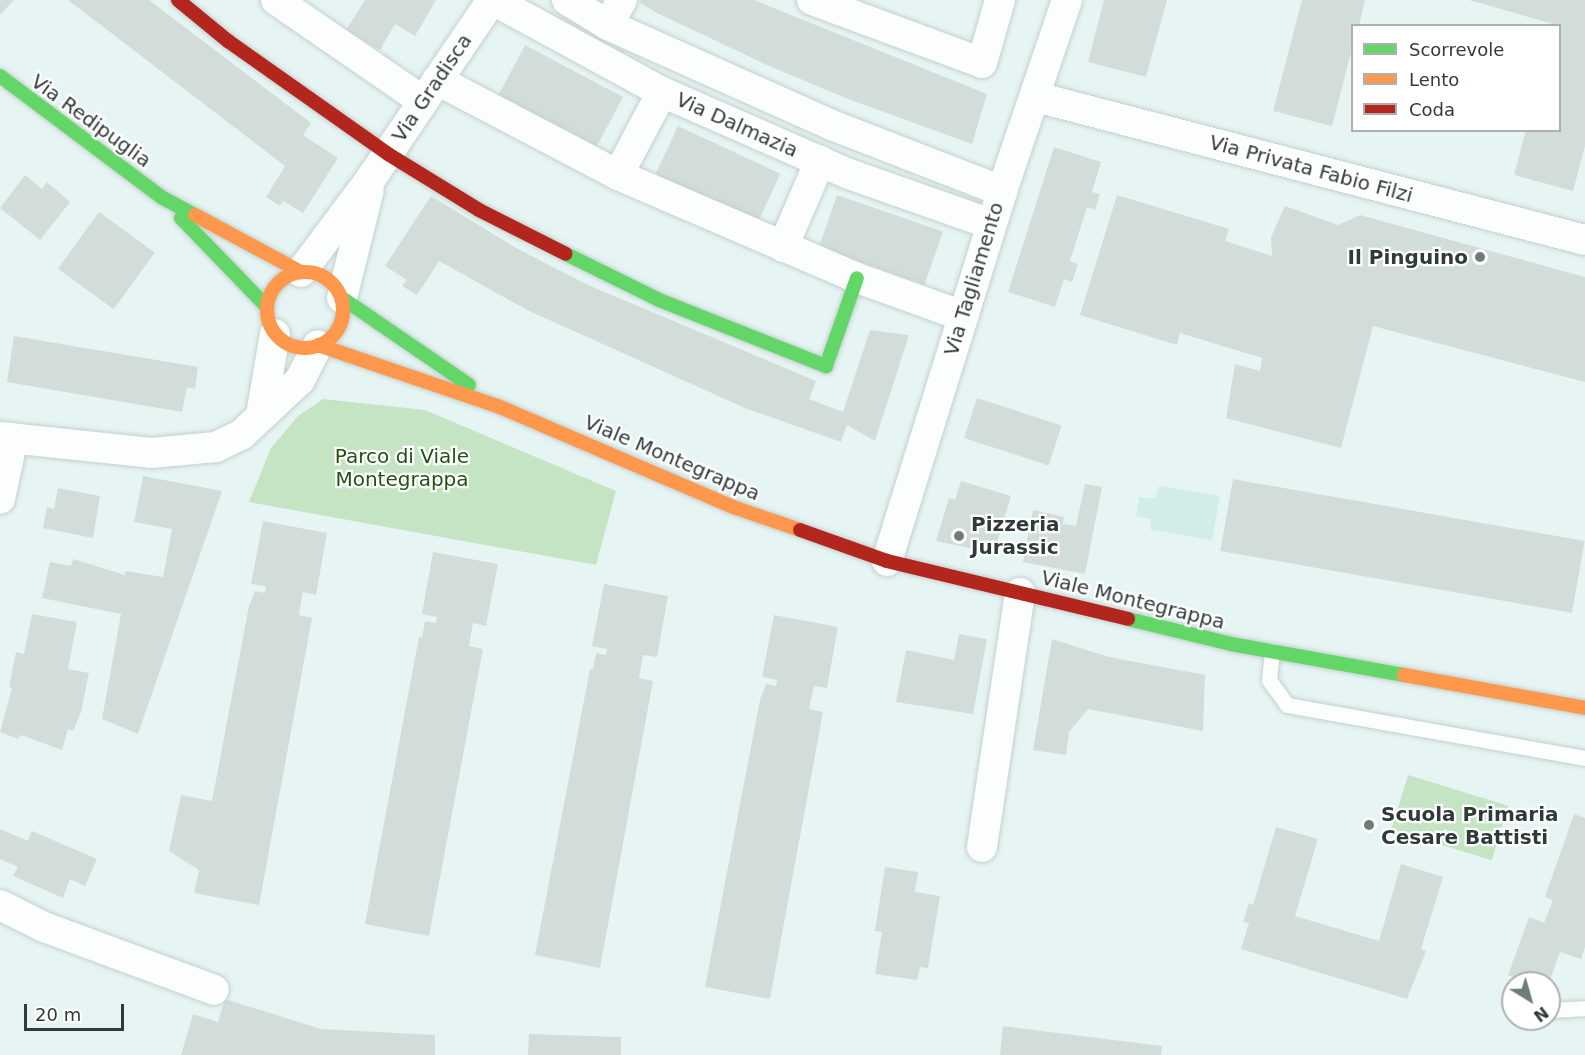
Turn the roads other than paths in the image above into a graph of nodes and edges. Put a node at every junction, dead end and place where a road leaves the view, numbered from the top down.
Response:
1 (178, 0) edge
2 (492, 0) edge
3 (567, 0) edge
4 (812, 0) edge
5 (1000, 0) edge
6 (1067, 0) edge
7 (285, 2) edge
8 (615, 12) edge
9 (0, 76) edge
10 (430, 90) junction
11 (662, 92) junction
12 (1036, 97) junction
13 (819, 161) junction
14 (380, 165) junction
15 (618, 176) junction
16 (1002, 191) junction
17 (161, 197) junction
18 (992, 224) junction
19 (1585, 240) edge
20 (783, 247) junction
21 (301, 272) junction
22 (857, 278) junction
23 (342, 298) junction
24 (963, 316) junction
25 (271, 320) junction
26 (318, 345) junction
27 (500, 406) junction
28 (261, 415) junction
29 (7, 438) edge
30 (0, 499) edge
31 (887, 561) junction
32 (1020, 593) junction
33 (1272, 651) junction
34 (1585, 706) edge
35 (1585, 758) edge
36 (982, 847) dead end
37 (0, 905) edge
38 (214, 990) dead end
39 (1585, 1008) edge
40 (1561, 1009) edge

1 - 14 main road
2 - 10 street, Via Gradisca
2 - 11 street, Via Dalmazia
3 - 8 street, Via Dalmazia
4 - 5 street
6 - 12 street, Via Tagliamento
7 - 10 street
8 - 16 street, Via Dalmazia
9 - 17 main road, Via Redipuglia
10 - 14 street, Via Gradisca
10 - 15 street
11 - 13 street, Via Dalmazia
11 - 15 street
12 - 16 street, Via Tagliamento
12 - 19 street, Via Privata Fabio Filzi
13 - 18 street, Via Dalmazia
13 - 20 street
14 - 21 street, Via Gradisca
14 - 22 main road
14 - 23 street, Via Gradisca
15 - 20 street
16 - 18 street, Via Tagliamento
17 - 21 main road, Via Redipuglia
17 - 25 main road, Via Redipuglia
18 - 24 street, Via Tagliamento
20 - 22 street
21 - 23 main road, Viale Montegrappa
21 - 25 main road
22 - 24 street
23 - 26 main road
23 - 27 main road, Viale Montegrappa
24 - 31 street, Via Tagliamento
25 - 26 main road, Viale Montegrappa
25 - 28 street
26 - 27 main road, Viale Montegrappa
26 - 28 street
27 - 31 main road, Viale Montegrappa
28 - 29 street
29 - 30 street
31 - 32 main road, Viale Montegrappa
32 - 33 main road, Viale Montegrappa
32 - 36 street
33 - 34 main road, Viale Montegrappa
33 - 35 lane
37 - 38 street
39 - 40 lane

